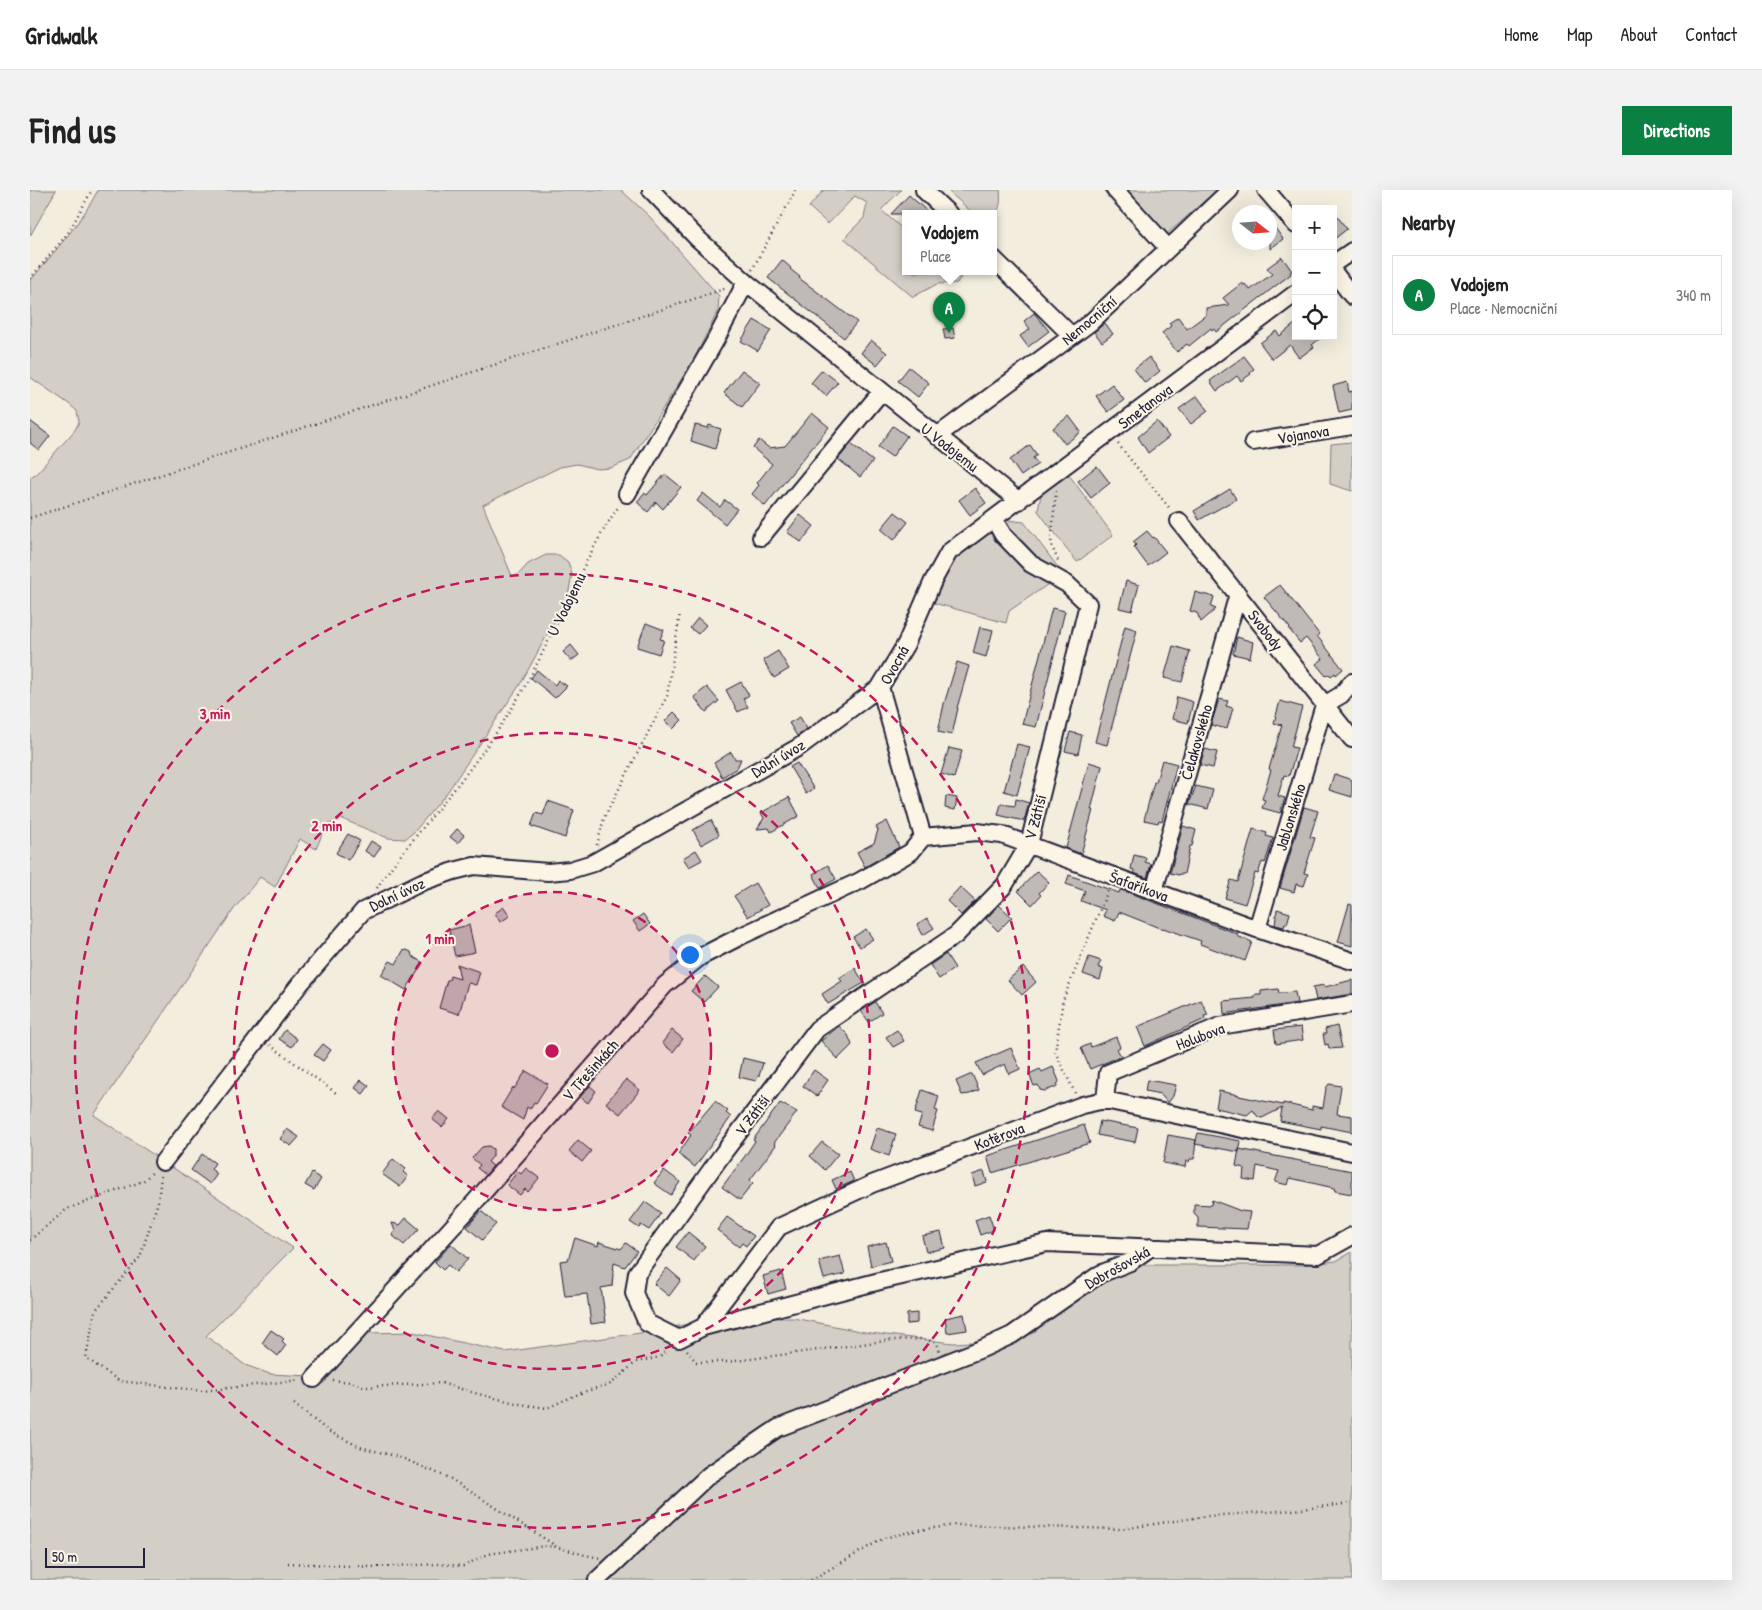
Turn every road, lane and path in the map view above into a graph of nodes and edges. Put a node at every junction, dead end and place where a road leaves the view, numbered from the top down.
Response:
1 (92, 190) edge
2 (651, 190) edge
3 (794, 190) edge
4 (924, 190) edge
5 (1114, 190) edge
6 (1230, 190) edge
7 (1266, 190) edge
8 (944, 210) edge
9 (1292, 220) edge
10 (1168, 248) junction
11 (1352, 251) edge
12 (1337, 261) edge
13 (997, 262) edge
14 (1337, 276) edge
15 (30, 279) edge
16 (746, 282) junction
17 (1293, 295) edge
18 (1352, 296) edge
19 (1072, 336) junction
20 (881, 392) junction
21 (1352, 426) edge
22 (1109, 433) junction
23 (936, 436) junction
24 (1253, 442) dead end
25 (1058, 472) junction
26 (627, 494) joint
27 (1019, 501) junction
28 (30, 518) edge
29 (994, 519) junction
30 (1179, 521) joint
31 (761, 537) dead end
32 (1067, 584) junction
33 (1238, 594) junction
34 (680, 612) dead end
35 (1352, 682) edge
36 (880, 688) junction
37 (1324, 705) junction
38 (1352, 739) edge
39 (923, 837) junction
40 (1028, 844) junction
41 (593, 863) junction
42 (1113, 877) junction
43 (376, 890) dead end
44 (1154, 891) junction
45 (1257, 929) junction
46 (1352, 961) edge
47 (1352, 1004) edge
48 (259, 1037) junction
49 (336, 1093) dead end
50 (1105, 1100) junction
51 (1082, 1105) junction
52 (1352, 1152) edge
53 (163, 1162) junction
54 (1352, 1236) edge
55 (30, 1240) edge
56 (1151, 1246) junction
57 (703, 1327) junction
58 (679, 1339) junction
59 (951, 1360) junction
60 (314, 1379) junction
61 (294, 1404) dead end
62 (1352, 1503) edge
63 (558, 1547) junction
64 (622, 1557) junction
65 (288, 1563) dead end
66 (597, 1580) edge
67 (811, 1580) edge

1 - 15 path
2 - 16 street, U Vodojemu
3 - 16 path
4 - 8 street
5 - 10 street
6 - 10 street, Nemocniční
7 - 9 street
10 - 19 street, Nemocniční
11 - 12 street
13 - 19 street
14 - 18 street
16 - 20 street, U Vodojemu
16 - 26 street
16 - 28 path
17 - 22 street, Smetanova
19 - 23 street, Nemocniční
20 - 23 street, U Vodojemu
20 - 31 street
21 - 24 street, Vojanova
22 - 25 street, Smetanova
22 - 30 path
23 - 27 street, U Vodojemu
25 - 27 street, Smetanova
25 - 32 path
26 - 43 path, U Vodojemu
27 - 29 street, Smetanova
29 - 32 street, V Zátiší
29 - 36 street, Ovocná
30 - 33 street, Svobody
32 - 40 street, V Zátiší
33 - 37 street, Svobody
33 - 44 street, Čelakovského
34 - 41 path
35 - 37 street
36 - 39 street, Ovocná
36 - 41 street, Dolní úvoz
37 - 38 street, Svobody
37 - 45 street, Jablonského
39 - 40 street, Šafaříkova
39 - 60 street, V Třešinkách
40 - 42 street, Šafaříkova
40 - 58 street, V Zátiší
41 - 48 street, Dolní úvoz
42 - 44 street, Šafaříkova
42 - 51 path
44 - 45 street, Šafaříkova
45 - 46 street, Šafaříkova
47 - 50 street, Holubova
48 - 49 path
48 - 53 street, Dolní úvoz
50 - 51 street, Kotěrova
50 - 52 street, Kotěrova
51 - 57 street, Kotěrova
53 - 55 path
53 - 60 path
54 - 56 street, Dobrošovská
56 - 57 street
56 - 59 street, Dobrošovská
57 - 58 street
58 - 59 path
58 - 60 path
59 - 64 street, Dobrošovská
61 - 63 path
62 - 67 path
63 - 64 path
63 - 65 path
64 - 66 street, Dobrošovská

